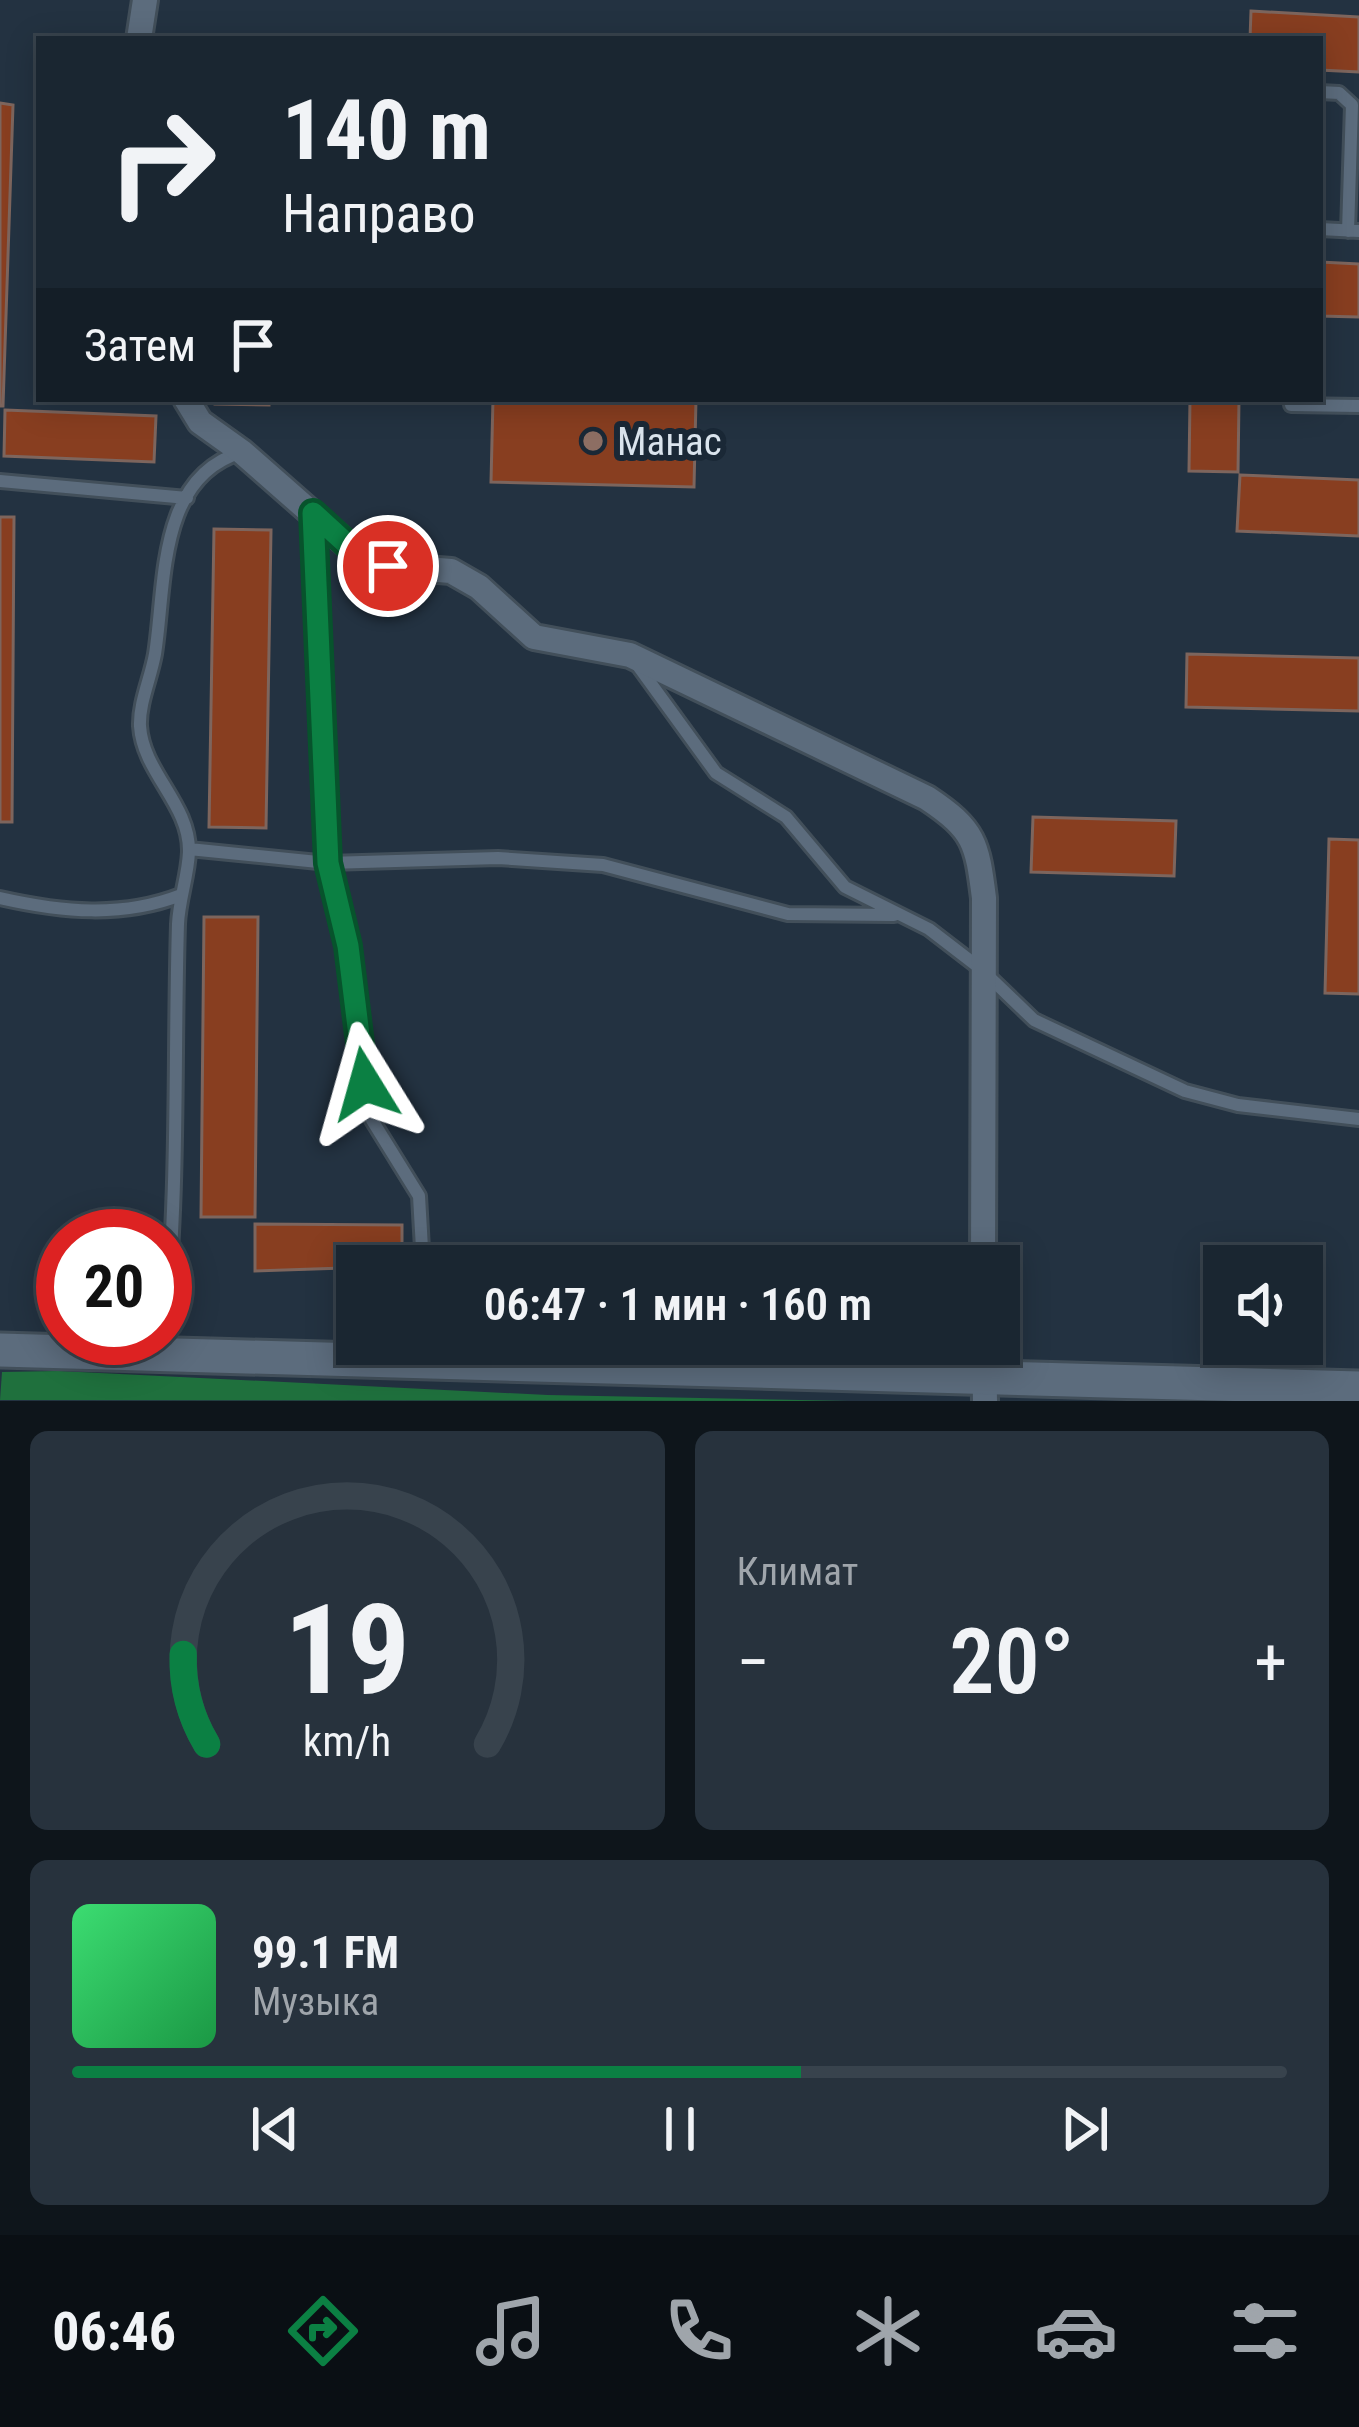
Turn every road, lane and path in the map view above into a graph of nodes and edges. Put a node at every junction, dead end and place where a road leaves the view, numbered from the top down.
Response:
1 (145, 0) edge
2 (139, 36) edge
3 (1323, 92) edge
4 (1323, 229) edge
5 (1353, 231) edge
6 (188, 402) edge
7 (1292, 405) dead end
8 (1359, 406) edge
9 (242, 452) junction
10 (0, 481) edge
11 (187, 498) junction
12 (313, 513) junction
13 (631, 655) junction
14 (189, 849) junction
15 (328, 863) junction
16 (182, 895) junction
17 (0, 898) edge
18 (896, 915) junction
19 (981, 969) junction
20 (1359, 1119) edge
21 (175, 1209) edge
22 (422, 1245) edge
23 (983, 1245) edge
24 (192, 1340) edge
25 (36, 1348) edge
26 (336, 1348) edge
27 (0, 1350) edge
28 (747, 1365) edge
29 (984, 1374) edge
30 (1359, 1388) edge

1 - 2 street
3 - 5 lane
4 - 5 lane
6 - 9 street
7 - 8 lane
9 - 11 lane
9 - 12 street
10 - 11 lane
11 - 14 lane
12 - 13 street
12 - 15 lane
13 - 18 lane
13 - 19 street
14 - 15 lane
14 - 16 lane
15 - 18 lane
15 - 22 lane
16 - 17 lane
16 - 21 lane
18 - 19 lane
19 - 20 lane
19 - 23 street
24 - 26 street
25 - 27 street
28 - 29 street
29 - 30 street

